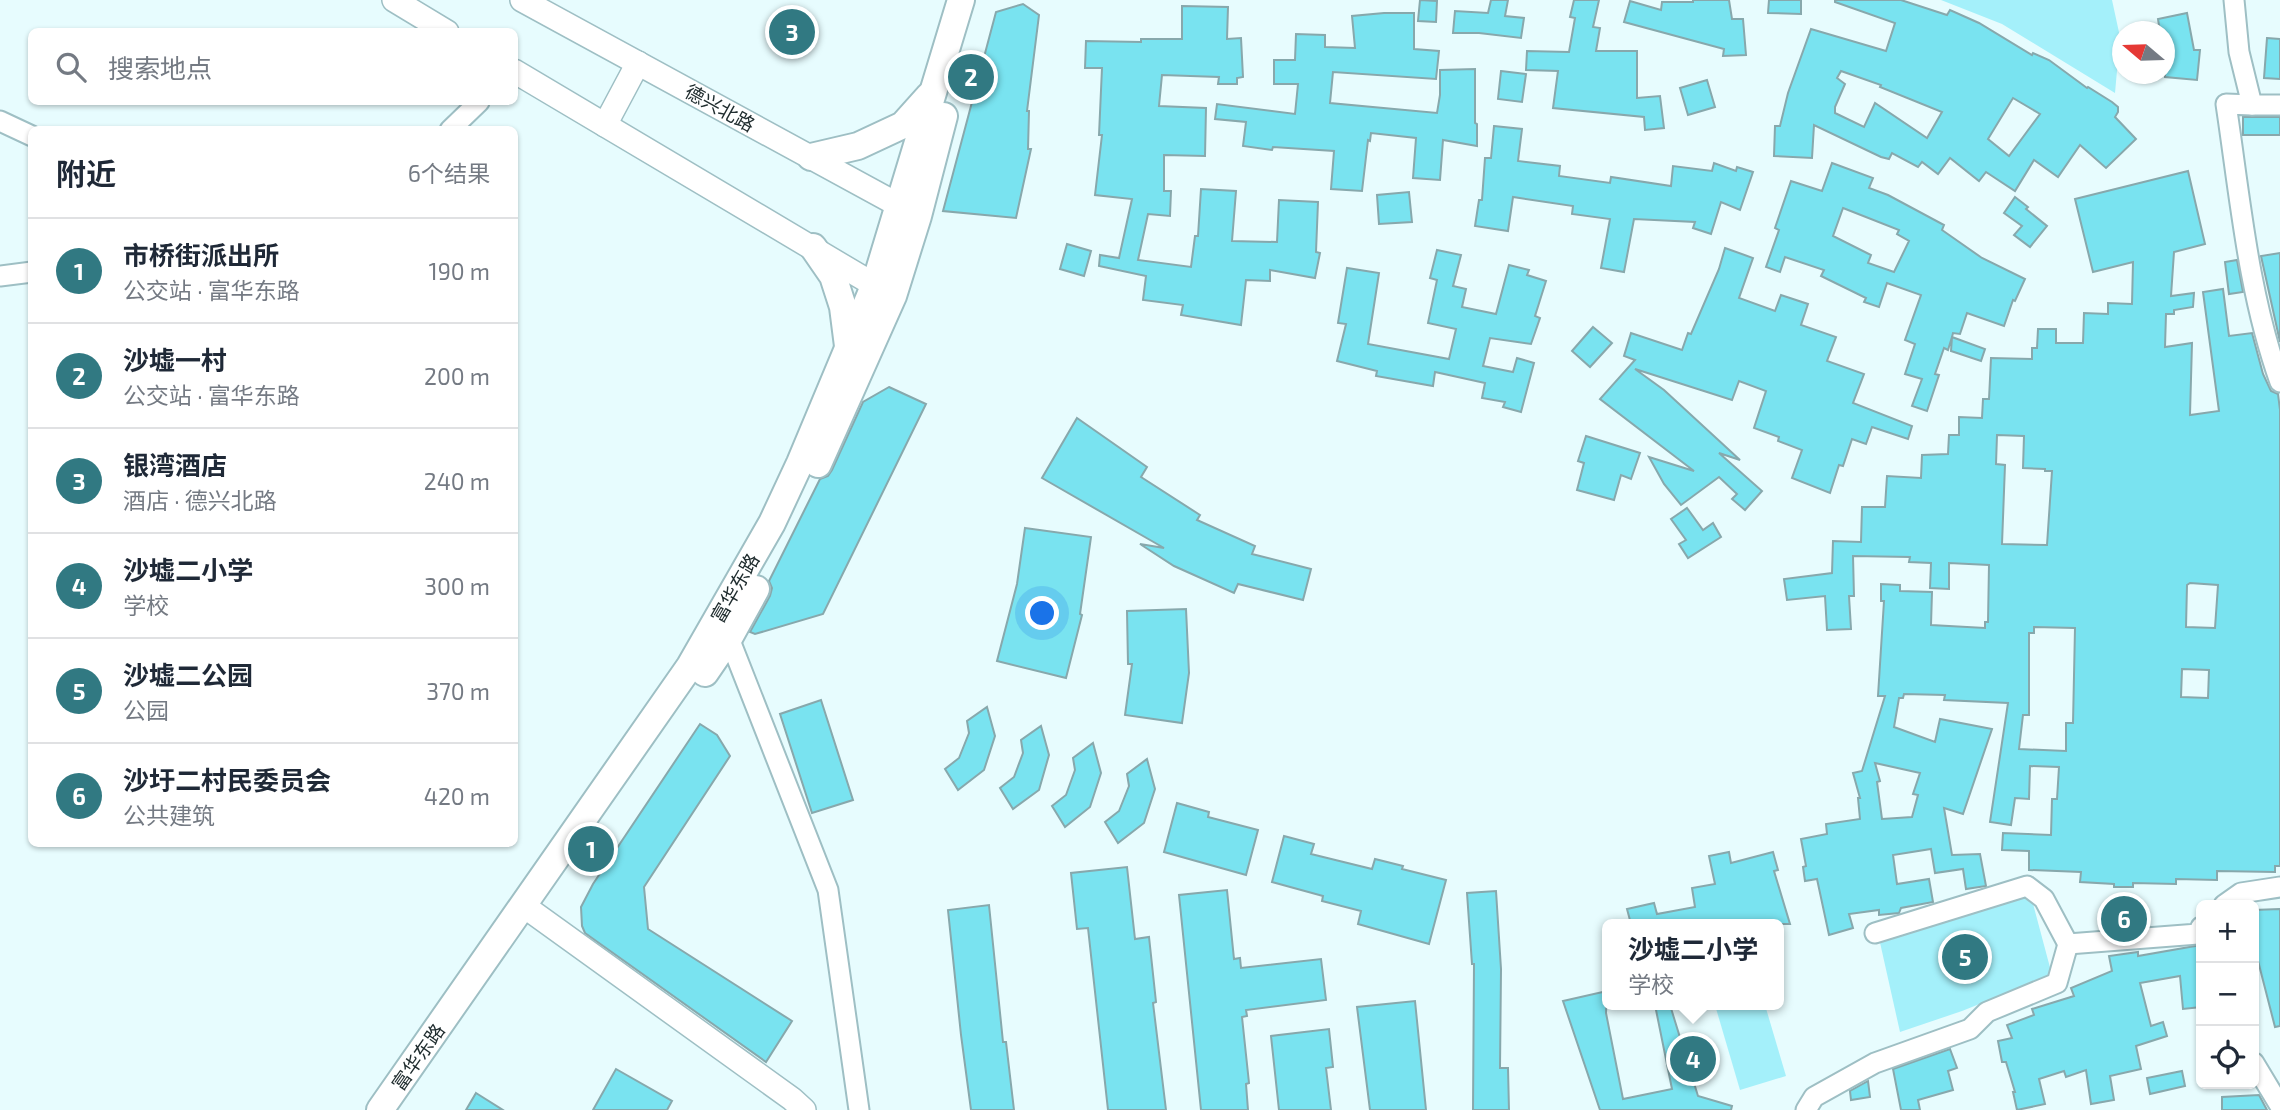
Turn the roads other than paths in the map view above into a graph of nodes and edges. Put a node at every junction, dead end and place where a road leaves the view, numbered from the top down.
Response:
1 (394, 0) edge
2 (522, 0) edge
3 (961, 0) edge
4 (977, 0) edge
5 (2234, 0) edge
6 (440, 28) edge
7 (638, 63) junction
8 (518, 73) edge
9 (935, 89) junction
10 (476, 105) edge
11 (2252, 105) junction
12 (2280, 105) edge
13 (0, 121) edge
14 (605, 125) junction
15 (454, 126) edge
16 (28, 133) edge
17 (811, 158) junction
18 (909, 211) junction
19 (813, 247) junction
20 (28, 272) edge
21 (0, 276) edge
22 (884, 290) junction
23 (848, 348) junction
24 (2280, 382) edge
25 (729, 638) junction
26 (2280, 887) edge
27 (2232, 900) edge
28 (530, 911) junction
29 (1875, 933) dead end
30 (2196, 934) edge
31 (2068, 944) junction
32 (2259, 1071) edge
33 (2280, 1106) edge
34 (380, 1110) edge
35 (400, 1110) edge
36 (804, 1110) edge
37 (859, 1110) edge
38 (1806, 1110) edge

1 - 6 street
2 - 7 street, 德兴北路
3 - 9 main road, 富华东路
4 - 18 main road, 富华东路
5 - 11 street
7 - 14 street
7 - 17 street, 德兴北路
8 - 14 street
9 - 17 main road
9 - 18 main road, 富华东路
10 - 15 street
11 - 12 street
11 - 24 street
13 - 16 street
14 - 19 street
17 - 18 street, 德兴北路
18 - 22 main road, 富华东路
19 - 22 street
19 - 23 main road
20 - 21 street
22 - 23 main road, 富华东路
22 - 25 main road, 富华东路
23 - 28 main road, 富华东路
25 - 28 main road, 富华东路
25 - 37 street
26 - 27 street
28 - 34 main road, 富华东路
28 - 35 main road, 富华东路
28 - 36 street
29 - 31 street
30 - 31 street
31 - 38 street
32 - 33 street

